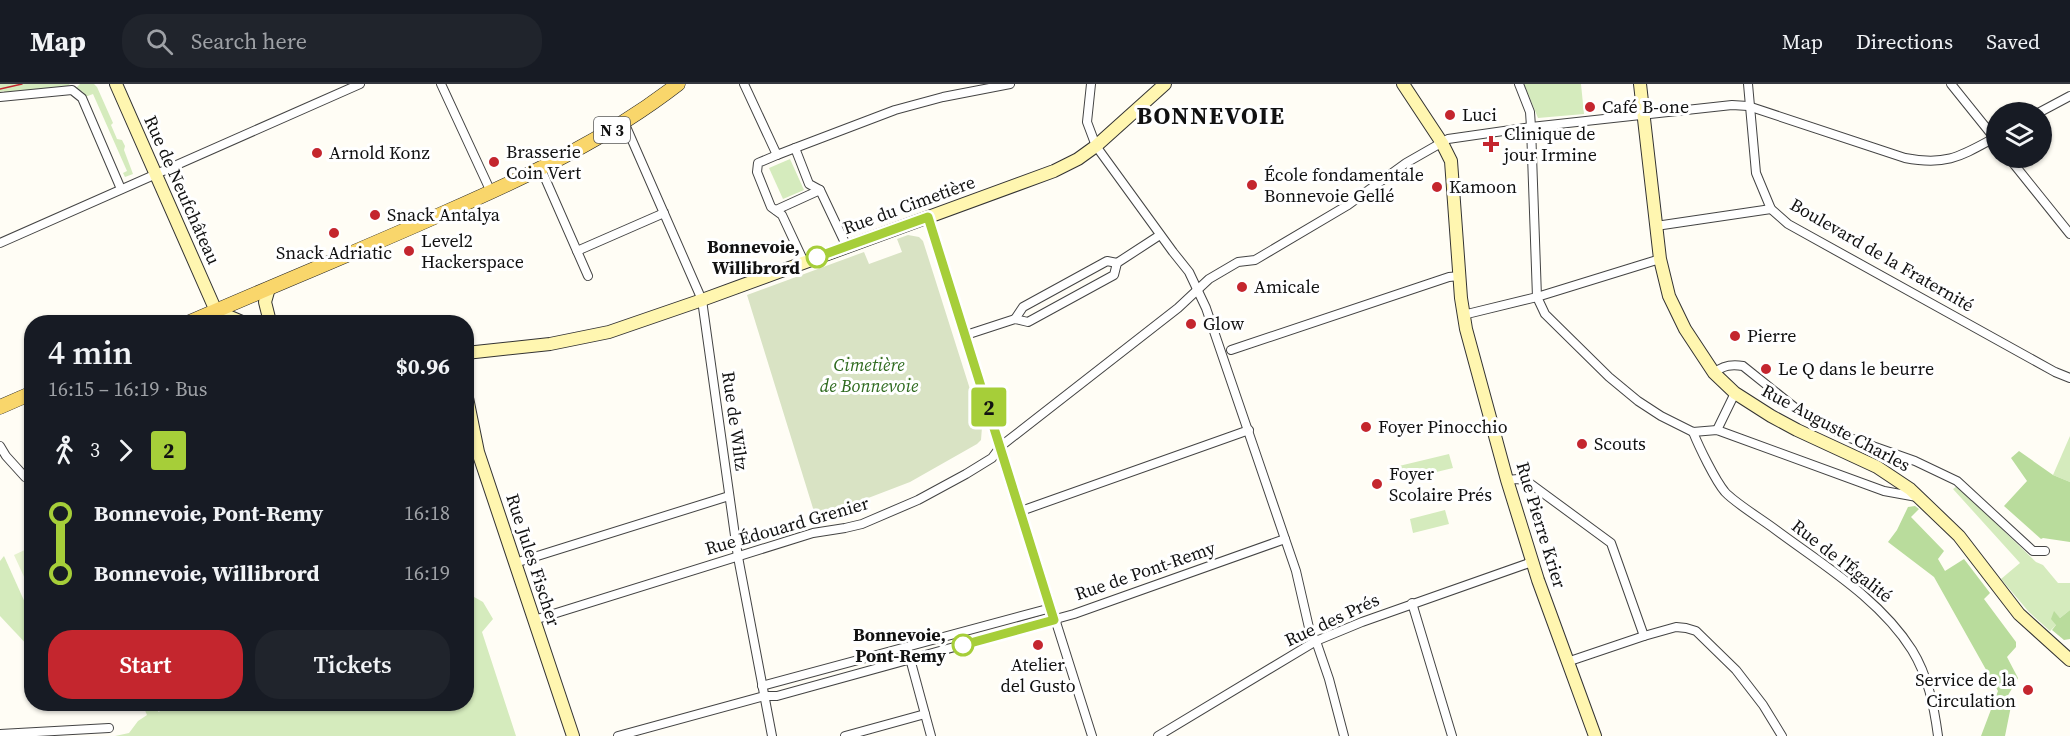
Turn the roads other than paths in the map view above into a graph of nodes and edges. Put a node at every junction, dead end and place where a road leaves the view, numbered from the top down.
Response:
1 (116, 84) edge
2 (360, 84) edge
3 (441, 84) edge
4 (678, 84) edge
5 (744, 84) edge
6 (1010, 84) edge
7 (1091, 84) edge
8 (1165, 84) edge
9 (1403, 84) edge
10 (1519, 84) edge
11 (1640, 84) edge
12 (1748, 84) edge
13 (1951, 84) edge
14 (2070, 96) edge
15 (0, 97) edge
16 (1748, 106) junction
17 (2052, 106) edge
18 (1644, 116) junction
19 (624, 122) junction
20 (1531, 127) junction
21 (1986, 127) edge
22 (1442, 143) junction
23 (1986, 144) edge
24 (1096, 146) junction
25 (795, 148) junction
26 (777, 155) junction
27 (2017, 168) edge
28 (541, 169) junction
29 (155, 174) junction
30 (121, 189) junction
31 (820, 190) junction
32 (490, 192) junction
33 (1771, 209) junction
34 (776, 210) junction
35 (664, 213) junction
36 (928, 217) junction
37 (1656, 226) junction
38 (2070, 234) edge
39 (1160, 235) junction
40 (0, 243) edge
41 (847, 247) junction
42 (578, 251) junction
43 (1660, 259) junction
44 (804, 262) junction
45 (1117, 263) junction
46 (588, 276) dead end
47 (1460, 276) junction
48 (269, 288) junction
49 (1199, 290) junction
50 (1537, 297) junction
51 (702, 300) junction
52 (216, 311) junction
53 (207, 315) edge
54 (225, 315) edge
55 (268, 315) edge
56 (1463, 315) junction
57 (1015, 319) junction
58 (966, 335) junction
59 (1231, 351) dead end
60 (474, 352) edge
61 (1714, 373) junction
62 (2070, 378) edge
63 (1736, 393) junction
64 (24, 396) edge
65 (0, 406) edge
66 (1249, 430) junction
67 (1717, 430) junction
68 (474, 432) edge
69 (1693, 432) junction
70 (0, 446) edge
71 (1001, 446) junction
72 (24, 475) edge
73 (1507, 480) junction
74 (729, 496) junction
75 (1920, 498) junction
76 (1021, 511) junction
77 (1286, 539) junction
78 (2045, 551) dead end
79 (738, 557) junction
80 (1532, 561) junction
81 (515, 563) junction
82 (1412, 603) junction
83 (1051, 608) junction
84 (534, 620) junction
85 (1054, 620) junction
86 (1644, 636) junction
87 (1316, 641) junction
88 (908, 648) junction
89 (911, 660) junction
90 (2070, 660) edge
91 (1567, 662) junction
92 (762, 686) junction
93 (764, 696) junction
94 (925, 714) junction
95 (109, 728) dead end
96 (0, 734) edge
97 (573, 736) edge
98 (618, 736) edge
99 (772, 736) edge
100 (845, 736) edge
101 (931, 736) edge
102 (1092, 736) edge
103 (1158, 736) edge
104 (1344, 736) edge
105 (1452, 736) edge
106 (1595, 736) edge
107 (1782, 736) edge
108 (1938, 736) edge

1 - 29 main road, Rue de Neufchâteau
2 - 29 street
3 - 32 street
4 - 19 main road, N 3
5 - 26 street
6 - 25 street
7 - 24 street
8 - 24 main road, Rue du Cimetière
9 - 22 main road, Rue Pierre Krier
10 - 20 street
11 - 18 main road, Rue Auguste Charles
12 - 16 street, Boulevard de la Fraternité
13 - 21 street
14 - 17 street
15 - 30 street
16 - 18 street, Rue Édouard Grenier
16 - 23 street, Rue Édouard Grenier
16 - 33 street, Boulevard de la Fraternité
18 - 20 street, Rue Édouard Grenier
18 - 37 main road, Rue Auguste Charles
19 - 28 main road, N 3
19 - 35 street, Rue de Wiltz
20 - 22 street, Rue Édouard Grenier
20 - 50 street
22 - 47 main road, Rue Pierre Krier
22 - 49 street, Rue Édouard Grenier
24 - 36 main road, Rue du Cimetière
24 - 39 street
25 - 26 street
25 - 31 street
26 - 34 street
27 - 38 street
28 - 32 main road, N 3
28 - 42 street
29 - 30 street
29 - 52 main road, Rue de Neufchâteau
30 - 40 street
31 - 34 street
31 - 41 street
32 - 48 main road, N 3
33 - 37 street
33 - 62 street, Boulevard de la Fraternité
34 - 44 street
35 - 42 street
35 - 51 street, Rue de Wiltz
36 - 41 main road, Rue du Cimetière
36 - 58 street
37 - 43 main road, Rue Auguste Charles
39 - 45 street
39 - 49 street
41 - 44 main road, Rue du Cimetière
42 - 46 street
43 - 50 street
43 - 61 main road, Rue Auguste Charles
44 - 51 main road, Rue du Cimetière
45 - 57 street
45 - 57 street
47 - 56 main road, Rue Pierre Krier
47 - 59 street
48 - 52 main road, N 3
48 - 55 main road
49 - 66 street
49 - 71 street, Rue Édouard Grenier
50 - 56 street
50 - 69 street
51 - 60 main road, Rue du Cimetière
51 - 74 street, Rue de Wiltz
52 - 53 main road, N 3
52 - 54 main road
56 - 73 main road, Rue Pierre Krier
57 - 58 street
58 - 71 street
61 - 63 main road, Rue Auguste Charles
61 - 78 street
63 - 67 street
63 - 75 main road, Rue Auguste Charles
64 - 65 main road
66 - 76 street
66 - 77 street
67 - 69 street
67 - 75 street
68 - 81 main road, Rue Jules Fischer
69 - 108 street, Rue de l'Égalité
70 - 72 street
71 - 76 street
71 - 79 street, Rue Édouard Grenier
73 - 80 main road, Rue Pierre Krier
73 - 86 street
74 - 79 street, Rue de Wiltz
74 - 81 street
75 - 90 main road, Rue Auguste Charles
76 - 83 street
77 - 85 street, Rue de Pont-Remy
77 - 87 street
79 - 84 street, Rue Édouard Grenier
79 - 92 street, Rue de Wiltz
80 - 82 street, Rue des Prés
80 - 91 main road, Rue Pierre Krier
81 - 84 main road, Rue Jules Fischer
82 - 87 street, Rue des Prés
82 - 105 street
83 - 85 street
83 - 88 street
84 - 97 main road, Rue Jules Fischer
85 - 89 street, Rue de Pont-Remy
85 - 102 street
86 - 91 street
86 - 107 street
87 - 103 street, Rue des Prés
87 - 104 street
88 - 89 street
88 - 92 street
89 - 93 street, Rue de Pont-Remy
89 - 94 street
91 - 106 main road, Rue Pierre Krier
92 - 93 street, Rue de Wiltz
93 - 98 street, Rue de Pont-Remy
93 - 99 street, Rue de Wiltz
94 - 100 street
94 - 101 street
95 - 96 street

